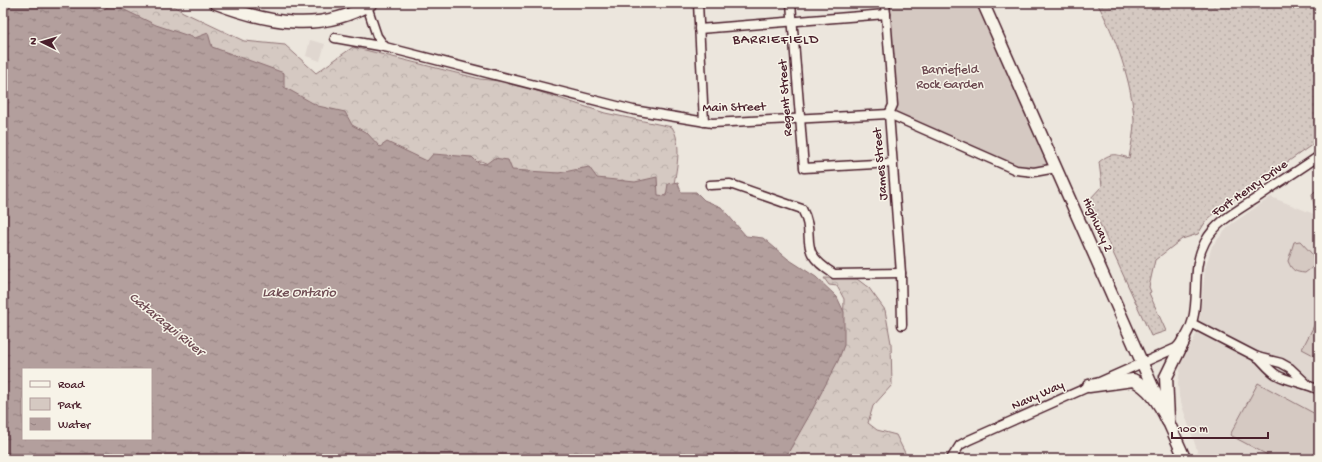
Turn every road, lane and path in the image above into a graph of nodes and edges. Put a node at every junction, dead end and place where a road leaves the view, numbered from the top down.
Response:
1 (215, 3) edge
2 (698, 3) edge
3 (791, 3) edge
4 (885, 3) edge
5 (983, 3) edge
6 (370, 4) edge
7 (886, 14) junction
8 (793, 22) junction
9 (700, 28) junction
10 (335, 38) dead end
11 (385, 47) junction
12 (889, 114) junction
13 (800, 118) junction
14 (704, 122) junction
15 (1319, 156) edge
16 (893, 163) junction
17 (1056, 168) junction
18 (710, 185) dead end
19 (901, 273) junction
20 (1193, 324) junction
21 (902, 325) dead end
22 (1184, 340) junction
23 (1257, 357) junction
24 (1142, 362) junction
25 (1308, 385) junction
26 (1088, 386) junction
27 (1319, 390) edge
28 (1166, 416) junction
29 (951, 459) edge
30 (1185, 459) edge

1 - 6 main road
2 - 9 street
3 - 8 street, Regent Street
4 - 7 street, James Street
5 - 17 main road, Highway 2
6 - 11 street
7 - 8 street
7 - 12 street, James Street
8 - 9 street
8 - 13 street, Regent Street
9 - 14 street
10 - 11 street, Main Street
11 - 14 street, Main Street
12 - 13 street, Main Street
12 - 16 street, James Street
12 - 17 street, Main Street
13 - 14 street, Main Street
13 - 16 street, Regent Street
15 - 20 street, Fort Henry Drive
16 - 19 street, James Street
17 - 24 main road, Highway 2
18 - 19 street
19 - 21 street, James Street
20 - 22 street, Fort Henry Drive
20 - 23 street
22 - 24 street, Fort Henry Drive
22 - 28 main road
23 - 25 street
23 - 25 street
24 - 26 street, Navy Way
24 - 28 main road, Highway 2
25 - 27 street
26 - 28 main road
26 - 29 street, Navy Way
28 - 30 main road, Highway 2

